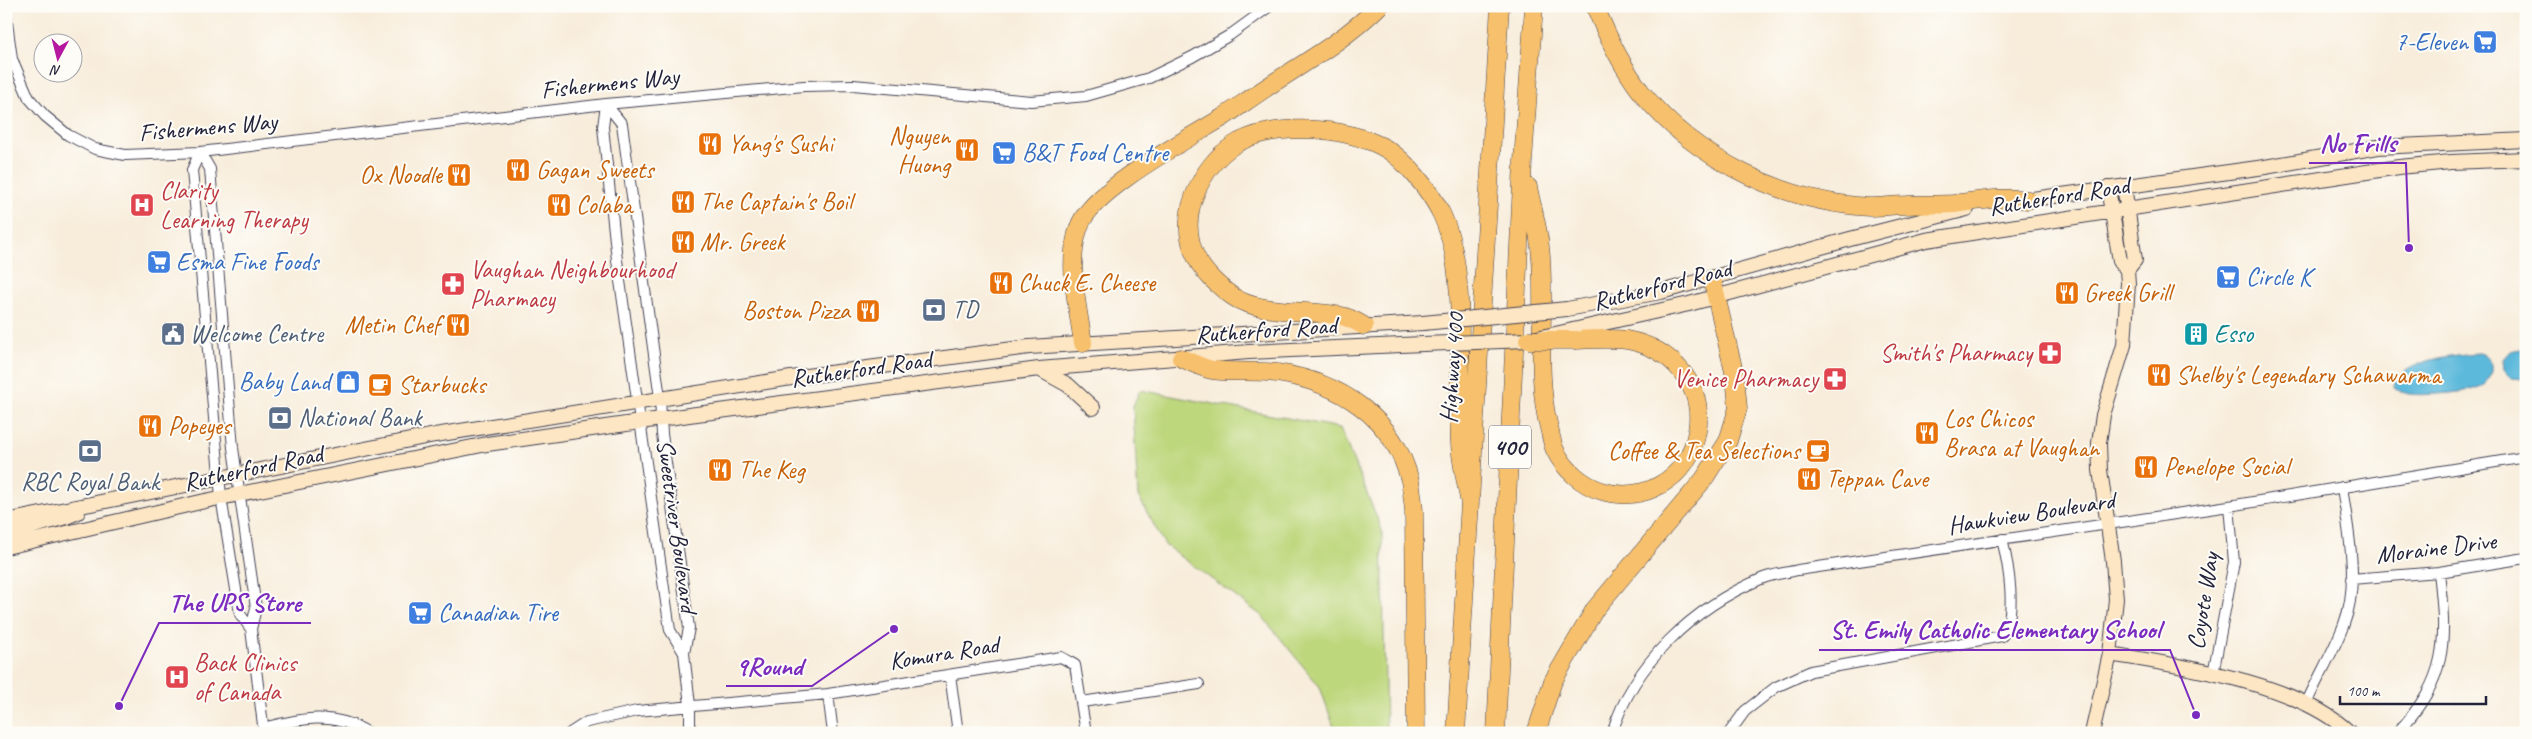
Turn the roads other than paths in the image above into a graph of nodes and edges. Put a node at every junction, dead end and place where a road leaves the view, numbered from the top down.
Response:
1 (1270, 6) edge
2 (1379, 6) edge
3 (1500, 6) edge
4 (1534, 6) edge
5 (1595, 6) edge
6 (6, 15) edge
7 (6, 24) edge
8 (606, 104) junction
9 (2526, 140) edge
10 (200, 152) junction
11 (2526, 159) edge
12 (1523, 161) junction
13 (2124, 186) junction
14 (2108, 188) junction
15 (2028, 200) junction
16 (2128, 208) junction
17 (2112, 211) junction
18 (2127, 270) junction
19 (1712, 279) junction
20 (1717, 296) junction
21 (1364, 326) junction
22 (1575, 335) junction
23 (1528, 340) joint
24 (1083, 343) junction
25 (1180, 358) junction
26 (1093, 364) junction
27 (1039, 369) junction
28 (660, 398) junction
29 (637, 402) junction
30 (1093, 408) dead end
31 (661, 419) junction
32 (641, 422) junction
33 (2526, 456) edge
34 (237, 474) junction
35 (220, 477) junction
36 (2342, 487) junction
37 (239, 493) junction
38 (221, 497) junction
39 (1468, 499) junction
40 (101, 500) junction
41 (2229, 506) junction
42 (6, 521) edge
43 (2108, 522) junction
44 (6, 534) edge
45 (2002, 539) junction
46 (6, 547) edge
47 (2526, 558) edge
48 (2439, 572) junction
49 (2351, 579) junction
50 (252, 629) junction
51 (684, 653) junction
52 (2110, 654) junction
53 (2213, 674) junction
54 (950, 675) junction
55 (1199, 684) dead end
56 (828, 694) junction
57 (1082, 702) junction
58 (2306, 704) junction
59 (690, 706) junction
60 (263, 730) edge
61 (369, 733) edge
62 (570, 733) edge
63 (690, 733) edge
64 (833, 733) edge
65 (958, 733) edge
66 (1086, 733) edge
67 (1416, 733) edge
68 (1456, 733) edge
69 (1496, 733) edge
70 (1536, 733) edge
71 (1612, 733) edge
72 (1729, 733) edge
73 (2092, 733) edge
74 (2350, 733) edge
75 (2397, 733) edge

1 - 8 street, Fishermens Way
2 - 24 highway
3 - 39 highway, Highway 400 / 400
4 - 12 highway, 400
5 - 15 highway
6 - 7 street, Fishermens Way
7 - 10 street, Fishermens Way
8 - 10 street, Fishermens Way
8 - 28 street, Sweetriver Boulevard
8 - 29 street, Sweetriver Boulevard
9 - 13 main road, Rutherford Road
10 - 34 street
10 - 35 street
11 - 16 main road, Rutherford Road
12 - 22 highway
12 - 69 highway, 400
13 - 14 main road, Rutherford Road
13 - 16 main road
14 - 15 main road, Rutherford Road
14 - 17 main road
15 - 19 main road, Rutherford Road
16 - 17 main road, Rutherford Road
16 - 18 main road
17 - 18 main road
17 - 20 main road, Rutherford Road
18 - 43 main road
19 - 20 highway
19 - 21 main road, Rutherford Road, bridge
20 - 22 main road, Rutherford Road
20 - 70 highway
21 - 24 main road, Rutherford Road
21 - 39 highway
22 - 23 highway, bridge
23 - 25 main road, Rutherford Road, bridge
24 - 26 main road
24 - 28 main road, Rutherford Road
25 - 26 main road, Rutherford Road
25 - 67 highway
26 - 27 main road, Rutherford Road
27 - 30 main road
27 - 31 main road, Rutherford Road
28 - 29 main road, Rutherford Road
28 - 31 street, Sweetriver Boulevard
29 - 32 street, Sweetriver Boulevard
29 - 34 main road, Rutherford Road
31 - 32 main road, Rutherford Road
31 - 51 street, Sweetriver Boulevard
32 - 37 main road, Rutherford Road
32 - 51 street, Sweetriver Boulevard
33 - 36 street, Hawkview Boulevard
34 - 35 main road, Rutherford Road
34 - 37 street
35 - 38 street
35 - 40 main road, Rutherford Road
36 - 41 street, Hawkview Boulevard
36 - 49 street
37 - 38 main road, Rutherford Road
37 - 50 street
38 - 46 main road, Rutherford Road
38 - 50 street
39 - 68 highway, Highway 400 / 400
40 - 42 main road, Rutherford Road
40 - 44 main road
41 - 43 street, Hawkview Boulevard
41 - 53 street, Coyote Way
43 - 45 street, Hawkview Boulevard
43 - 52 main road
45 - 71 street, Hawkview Boulevard
45 - 72 street
47 - 48 street, Moraine Drive
48 - 49 street, Moraine Drive
48 - 75 street
49 - 58 street
50 - 60 street
51 - 59 street, Sweetriver Boulevard
52 - 53 main road
52 - 73 main road
53 - 58 main road
54 - 56 street, Komura Road
54 - 57 street, Komura Road
54 - 65 street
55 - 57 street
56 - 59 street, Komura Road
56 - 64 street
57 - 66 street, Komura Road
58 - 74 main road
59 - 62 street, Komura Road
59 - 63 street, Sweetriver Boulevard
60 - 61 street

